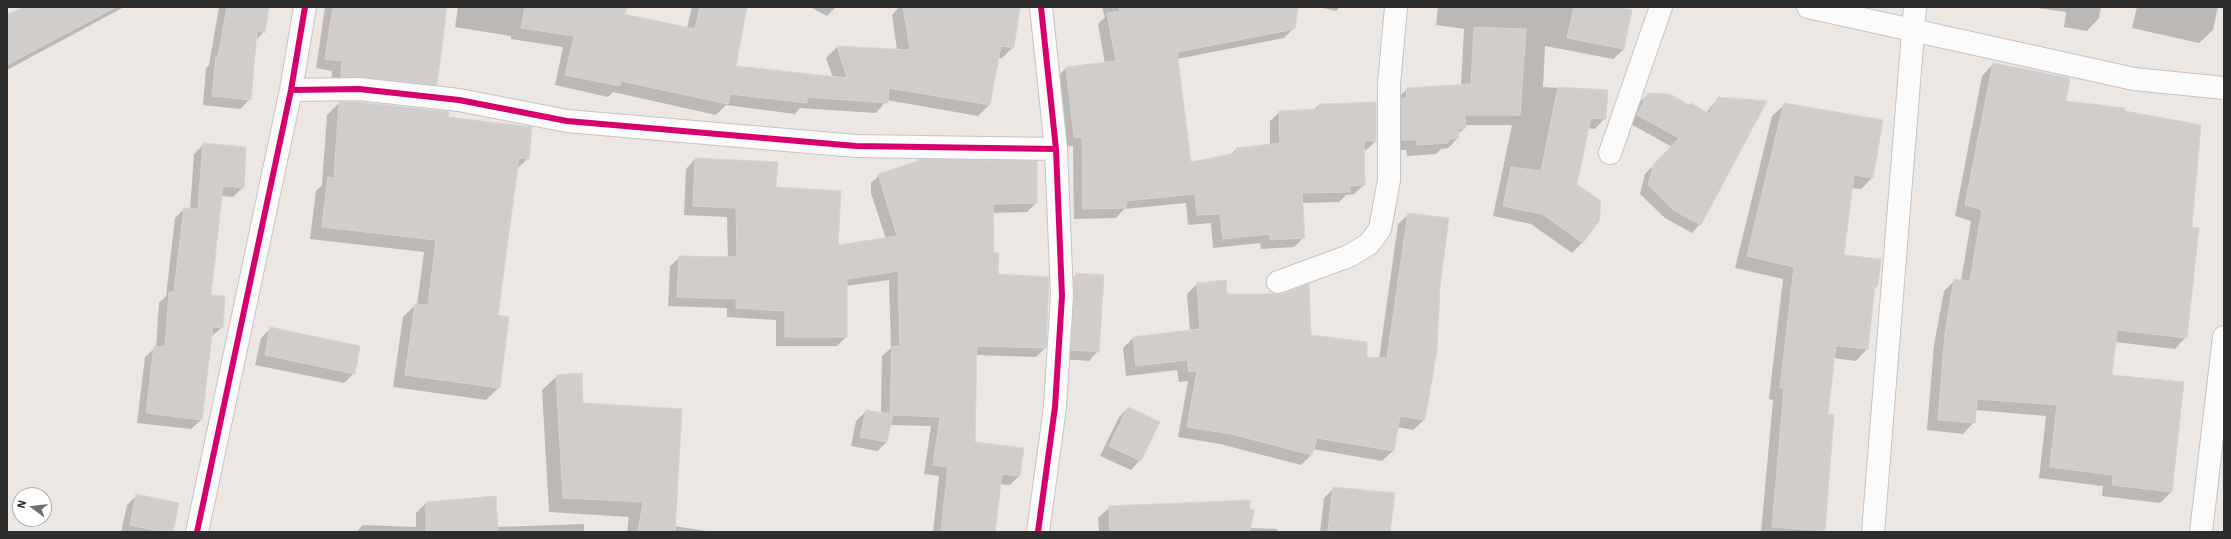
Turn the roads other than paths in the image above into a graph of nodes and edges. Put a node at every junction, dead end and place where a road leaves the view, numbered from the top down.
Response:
1 (305, 7) edge
2 (1041, 7) edge
3 (1396, 7) edge
4 (1661, 7) edge
5 (1808, 7) edge
6 (1915, 7) edge
7 (1913, 30) junction
8 (2224, 88) edge
9 (291, 90) junction
10 (1056, 149) junction
11 (1610, 153) dead end
12 (1278, 282) dead end
13 (2224, 337) edge
14 (196, 532) edge
15 (1038, 532) edge
16 (1873, 532) edge
17 (2201, 532) edge

1 - 9 street
2 - 10 street
3 - 12 street
4 - 11 street
5 - 7 street
6 - 7 street
7 - 8 street
7 - 16 street
9 - 10 street
9 - 14 street
10 - 15 street
13 - 17 street

